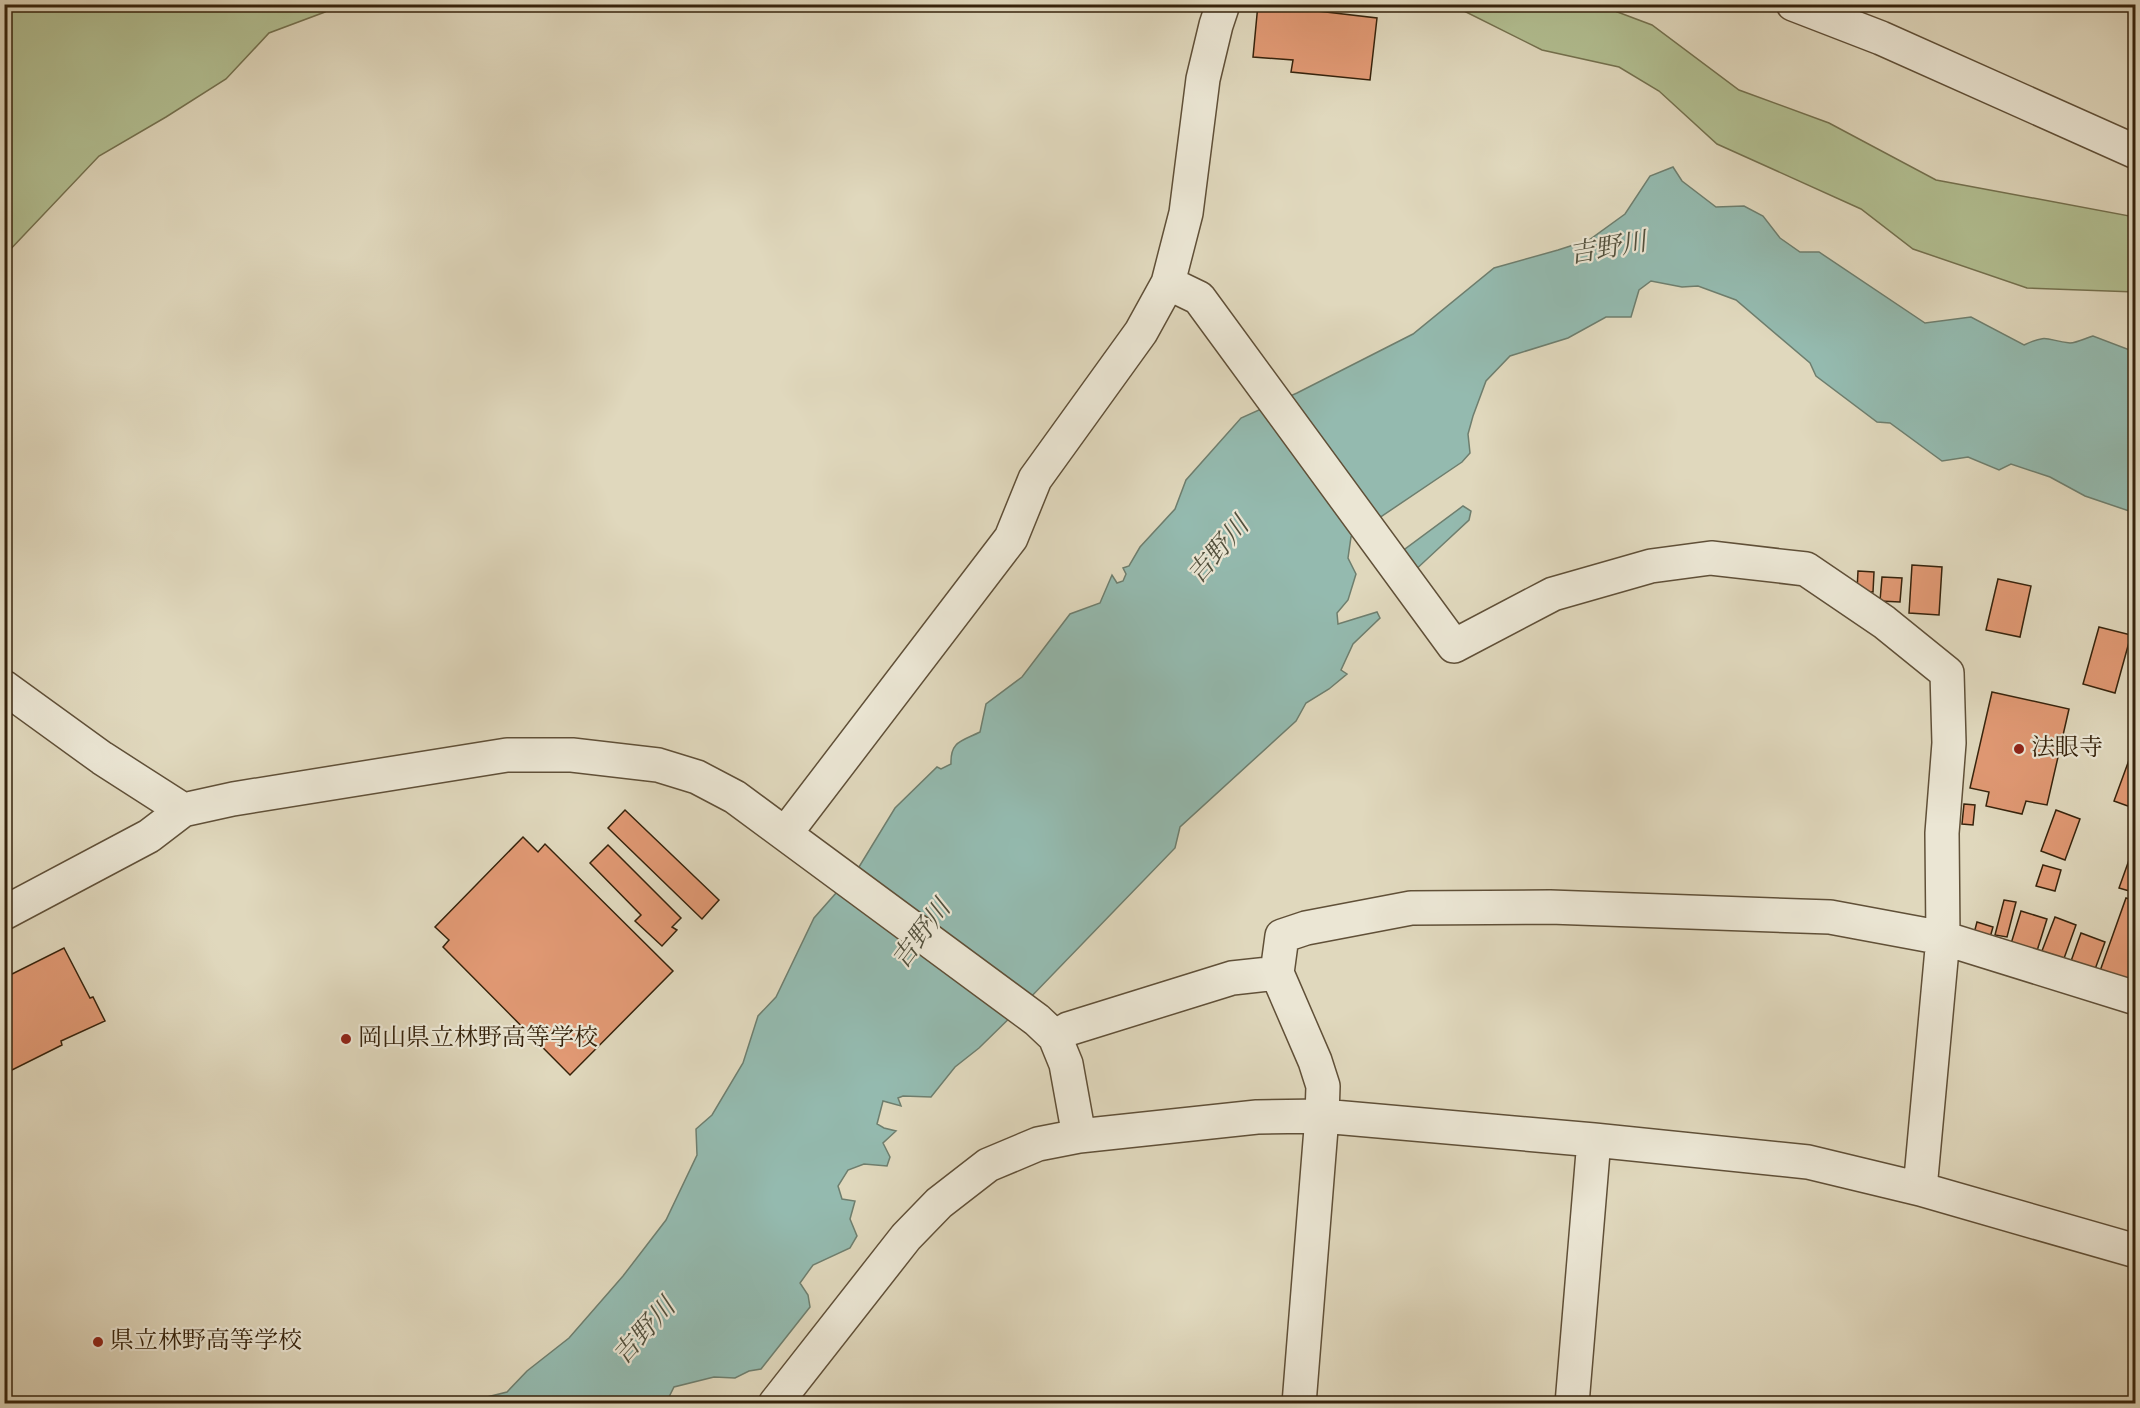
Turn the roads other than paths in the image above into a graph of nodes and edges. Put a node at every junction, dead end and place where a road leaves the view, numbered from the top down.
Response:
1 (1223, 4) edge
2 (1793, 4) edge
3 (2136, 152) edge
4 (1168, 283) junction
5 (4, 687) edge
6 (183, 810) junction
7 (785, 834) junction
8 (4, 913) edge
9 (1943, 938) junction
10 (1277, 973) junction
11 (2136, 998) edge
12 (1046, 1028) junction
13 (1322, 1116) junction
14 (1079, 1136) junction
15 (1594, 1140) junction
16 (1920, 1189) junction
17 (2136, 1251) edge
18 (775, 1404) edge
19 (1299, 1404) edge
20 (1572, 1404) edge

1 - 4 street
2 - 3 street
4 - 7 street
4 - 9 street
5 - 6 street
6 - 7 street
6 - 8 street
7 - 12 street
9 - 10 street
9 - 11 street
9 - 16 street
10 - 12 street
10 - 13 street
12 - 14 street
13 - 14 street
13 - 15 street
13 - 19 street
14 - 18 street
15 - 16 street
15 - 20 street
16 - 17 street

